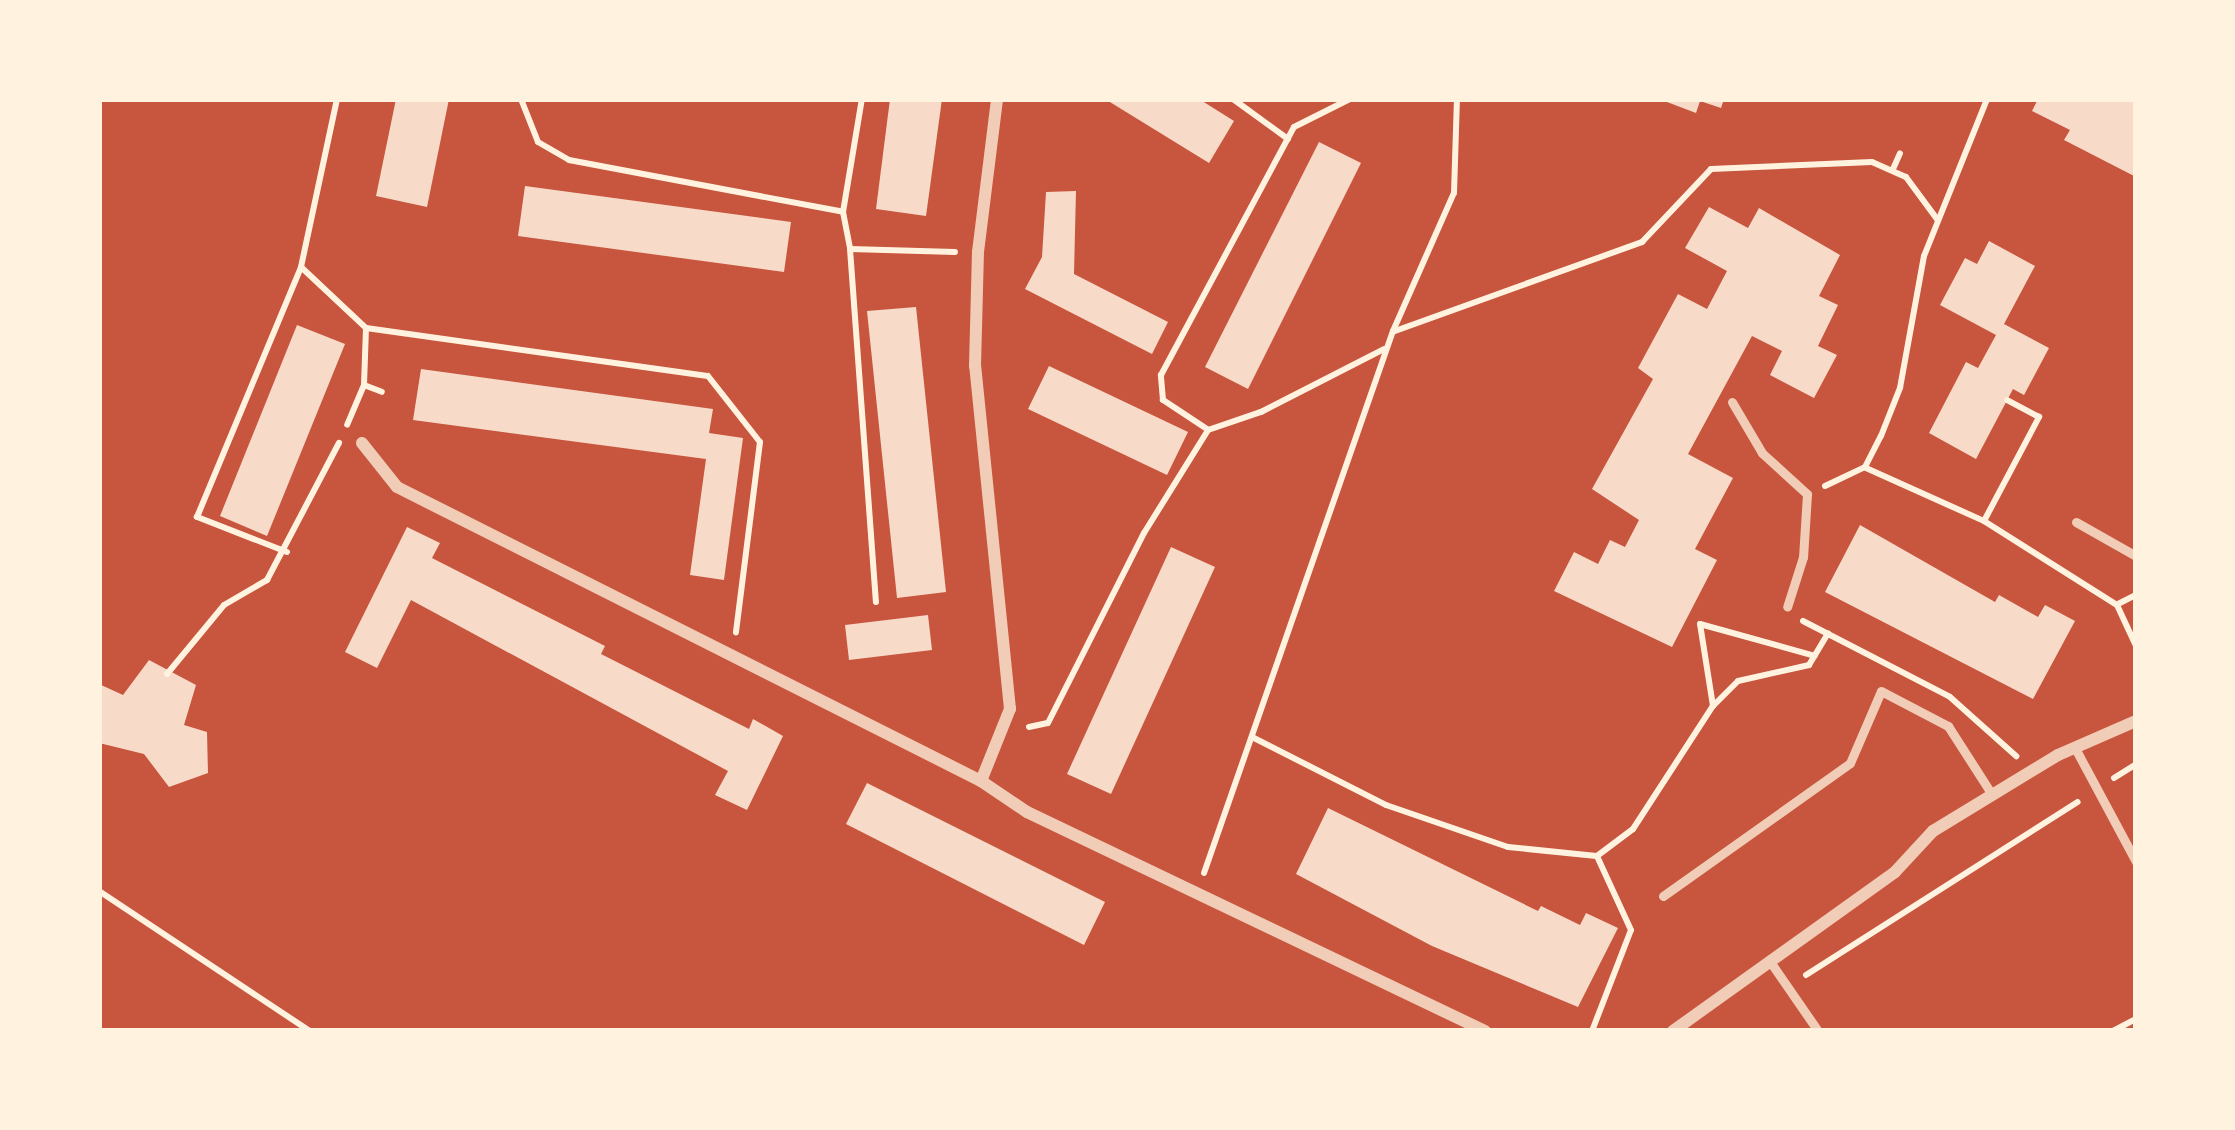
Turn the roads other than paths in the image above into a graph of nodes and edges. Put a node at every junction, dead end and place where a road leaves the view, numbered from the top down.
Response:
1 (997, 99) edge
2 (1732, 402) dead end
3 (362, 443) dead end
4 (2076, 522) dead end
5 (2136, 556) edge
6 (1787, 607) dead end
7 (2136, 721) edge
8 (2075, 748) junction
9 (981, 781) junction
10 (1991, 793) junction
11 (2136, 862) edge
12 (1663, 896) dead end
13 (1768, 960) junction
14 (1485, 1031) edge
15 (1673, 1031) edge
16 (1818, 1031) edge

1 - 9 street
2 - 6 lane
3 - 9 street
4 - 5 lane
7 - 8 street
8 - 10 street
8 - 11 lane
9 - 14 street
10 - 12 lane
10 - 13 street
13 - 15 street
13 - 16 lane

